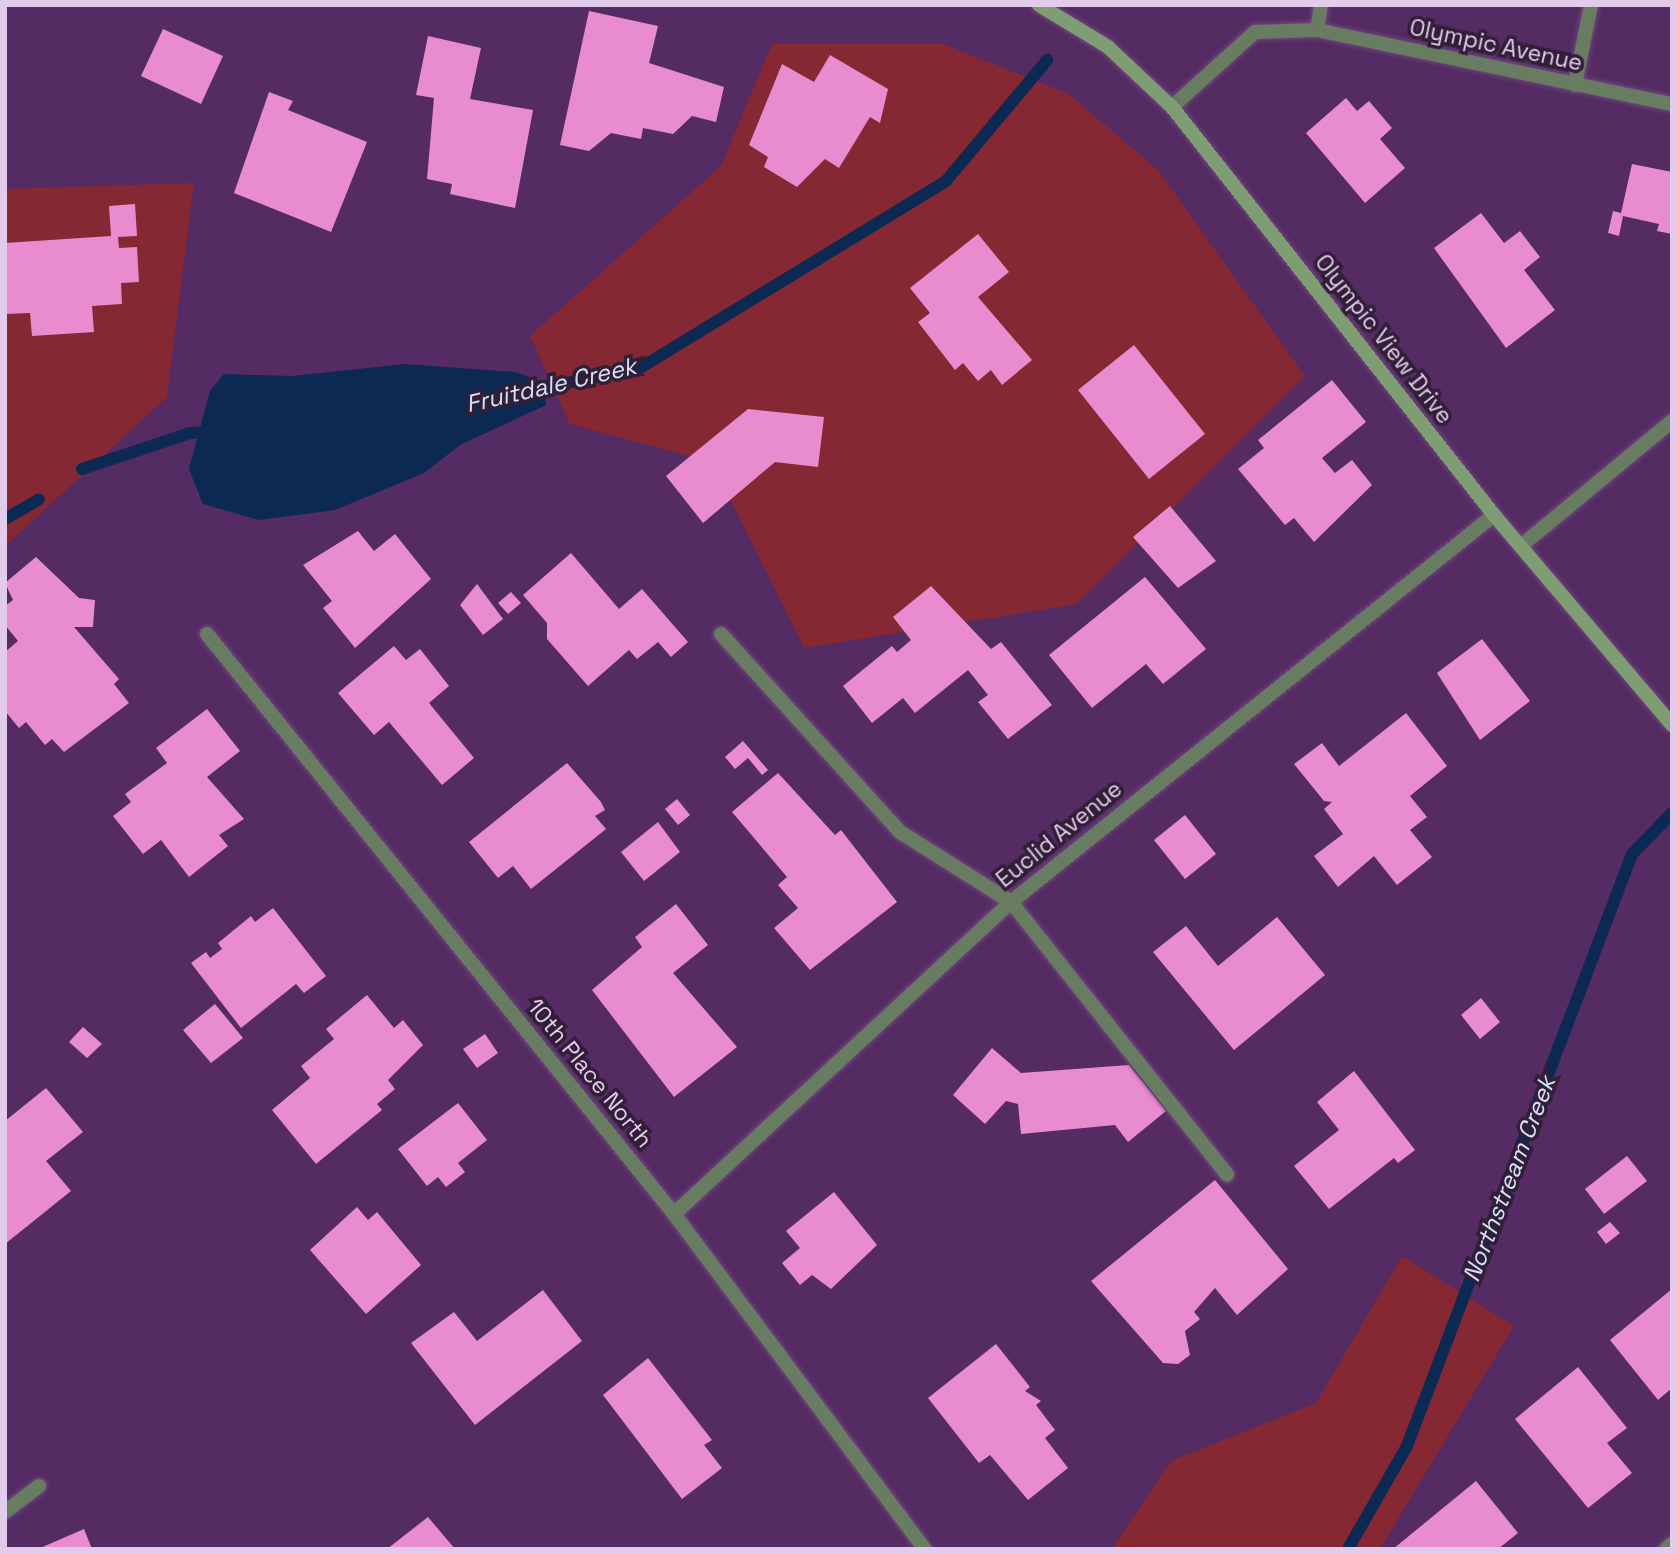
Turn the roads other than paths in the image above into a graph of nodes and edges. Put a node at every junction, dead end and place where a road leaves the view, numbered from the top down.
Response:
1 (1039, 5) edge
2 (1321, 5) edge
3 (1591, 5) edge
4 (1317, 30) junction
5 (1575, 85) junction
6 (1672, 104) edge
7 (1172, 107) junction
8 (1672, 421) edge
9 (1494, 515) junction
10 (1521, 546) junction
11 (206, 634) dead end
12 (721, 634) dead end
13 (1672, 725) edge
14 (1011, 902) junction
15 (1227, 1175) dead end
16 (674, 1214) junction
17 (39, 1486) dead end
18 (5, 1512) edge
19 (1672, 1544) edge
20 (925, 1549) edge
21 (1665, 1549) edge

1 - 7 main road, Olympic View Drive
2 - 4 street
3 - 5 street
4 - 5 street, Olympic Avenue
4 - 7 street, Olympic Avenue
5 - 6 street, Olympic Avenue
7 - 9 main road, Olympic View Drive
8 - 10 street
9 - 10 main road, Olympic View Drive
9 - 14 street, Euclid Avenue
10 - 13 main road, Olympic View Drive
11 - 16 street, 10th Place North
12 - 14 street
14 - 15 street
14 - 16 street, Euclid Avenue
16 - 20 street, 10th Place North
17 - 18 street
19 - 21 street

